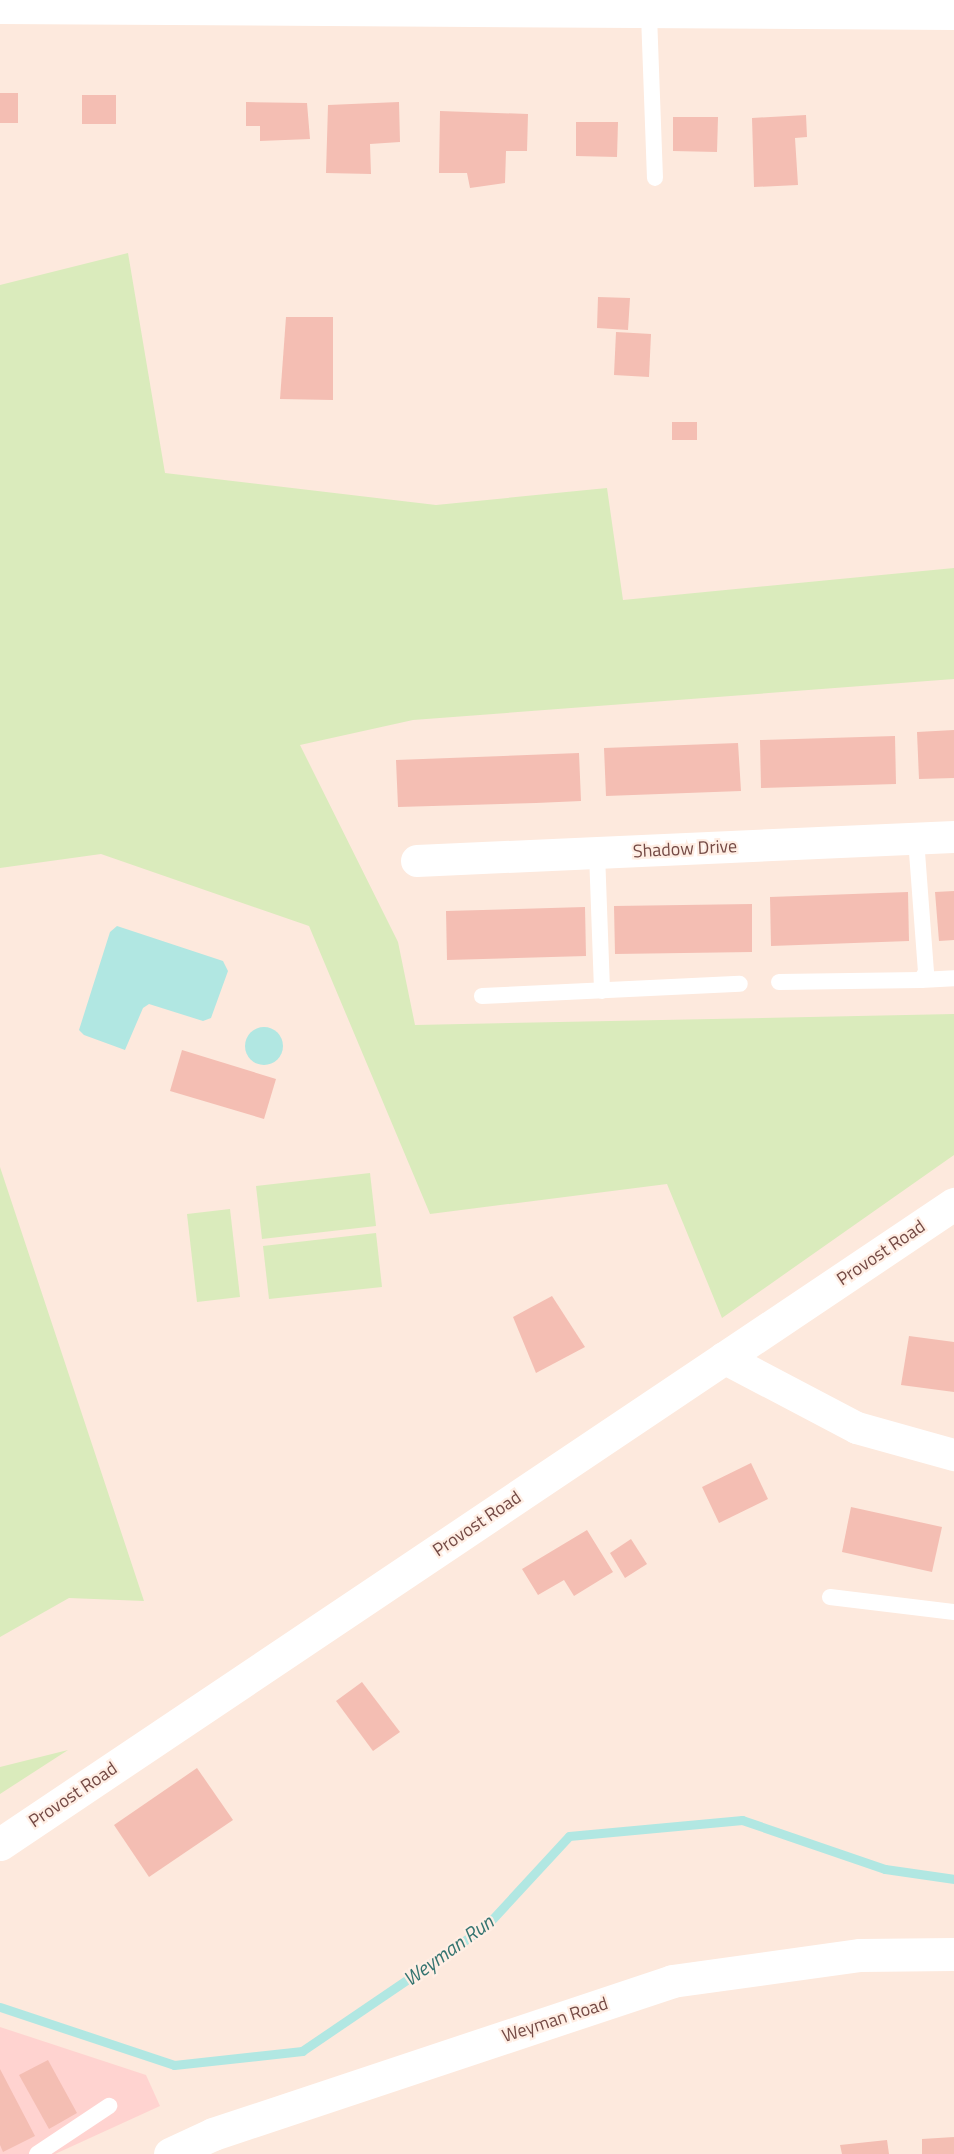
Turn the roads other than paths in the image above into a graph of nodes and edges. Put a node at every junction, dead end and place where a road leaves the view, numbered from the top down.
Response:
1 (186, 4) edge
2 (0, 8) edge
3 (954, 14) edge
4 (649, 15) junction
5 (655, 178) dead end
6 (954, 837) edge
7 (916, 839) junction
8 (597, 853) junction
9 (417, 861) dead end
10 (954, 978) edge
11 (921, 980) junction
12 (779, 982) dead end
13 (740, 984) dead end
14 (602, 992) junction
15 (482, 996) dead end
16 (954, 1204) edge
17 (724, 1358) junction
18 (954, 1455) edge
19 (954, 1596) edge
20 (830, 1597) dead end
21 (954, 1612) edge
22 (0, 1844) edge
23 (954, 1953) edge
24 (109, 2106) dead end
25 (37, 2154) edge
26 (170, 2154) edge

1 - 2 street
1 - 4 street
3 - 4 street
4 - 5 lane
6 - 7 street, Shadow Drive
7 - 8 street, Shadow Drive
7 - 11 lane
8 - 9 street, Shadow Drive
8 - 14 lane
10 - 11 lane
11 - 12 lane
13 - 14 lane
14 - 15 lane
16 - 17 street, Provost Road
17 - 18 street
17 - 22 street, Provost Road
19 - 21 lane
20 - 21 lane
23 - 26 street, Weyman Road
24 - 25 lane

